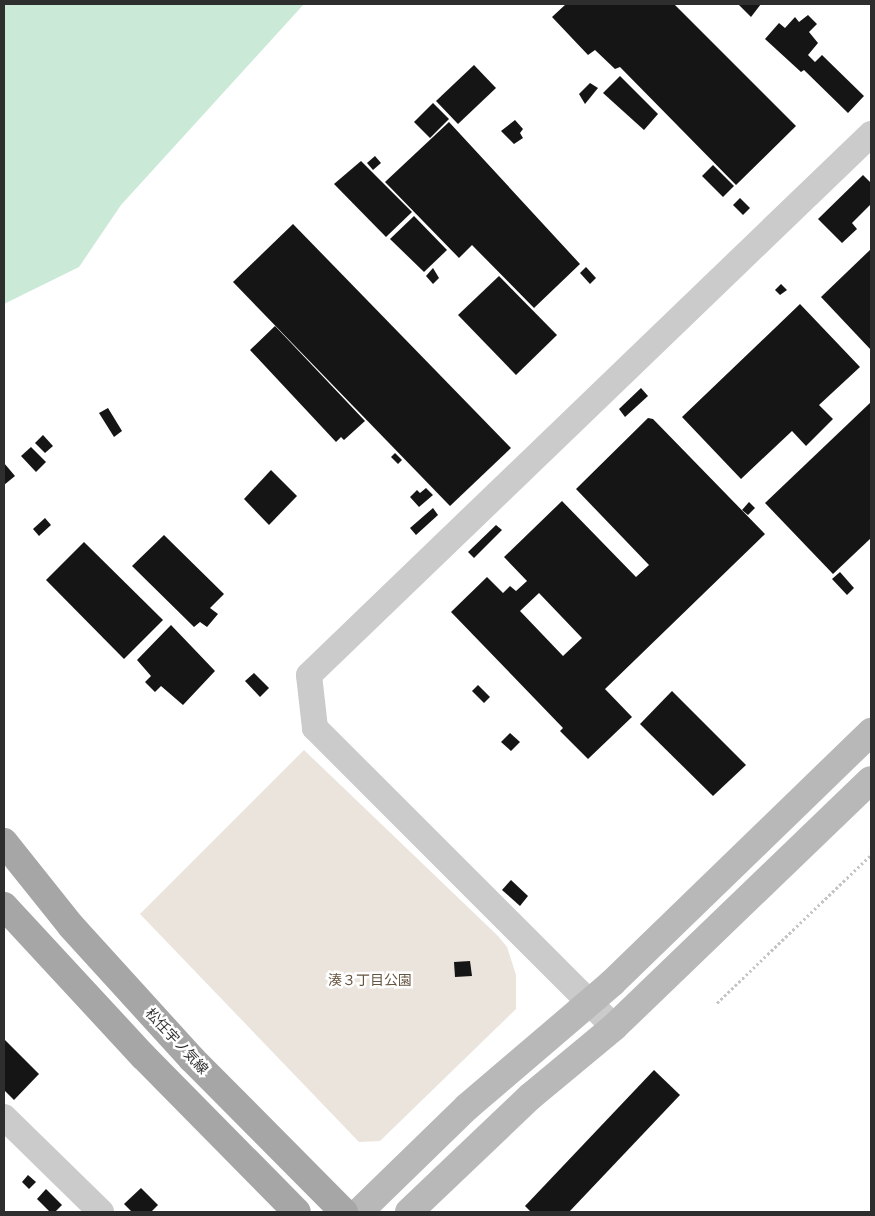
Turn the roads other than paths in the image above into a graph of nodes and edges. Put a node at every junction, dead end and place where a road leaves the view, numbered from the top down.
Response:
1 (871, 134) edge
2 (871, 732) edge
3 (871, 780) edge
4 (12, 852) edge
5 (4, 906) edge
6 (588, 1003) junction
7 (614, 1027) junction
8 (4, 1117) edge
9 (100, 1212) edge
10 (297, 1212) edge
11 (344, 1212) edge
12 (359, 1212) edge
13 (409, 1212) edge

1 - 6 street
2 - 6 street
3 - 7 street
4 - 11 main road, 松任宇ノ気線
5 - 10 main road
6 - 7 street
6 - 12 street
7 - 13 street
8 - 9 street

